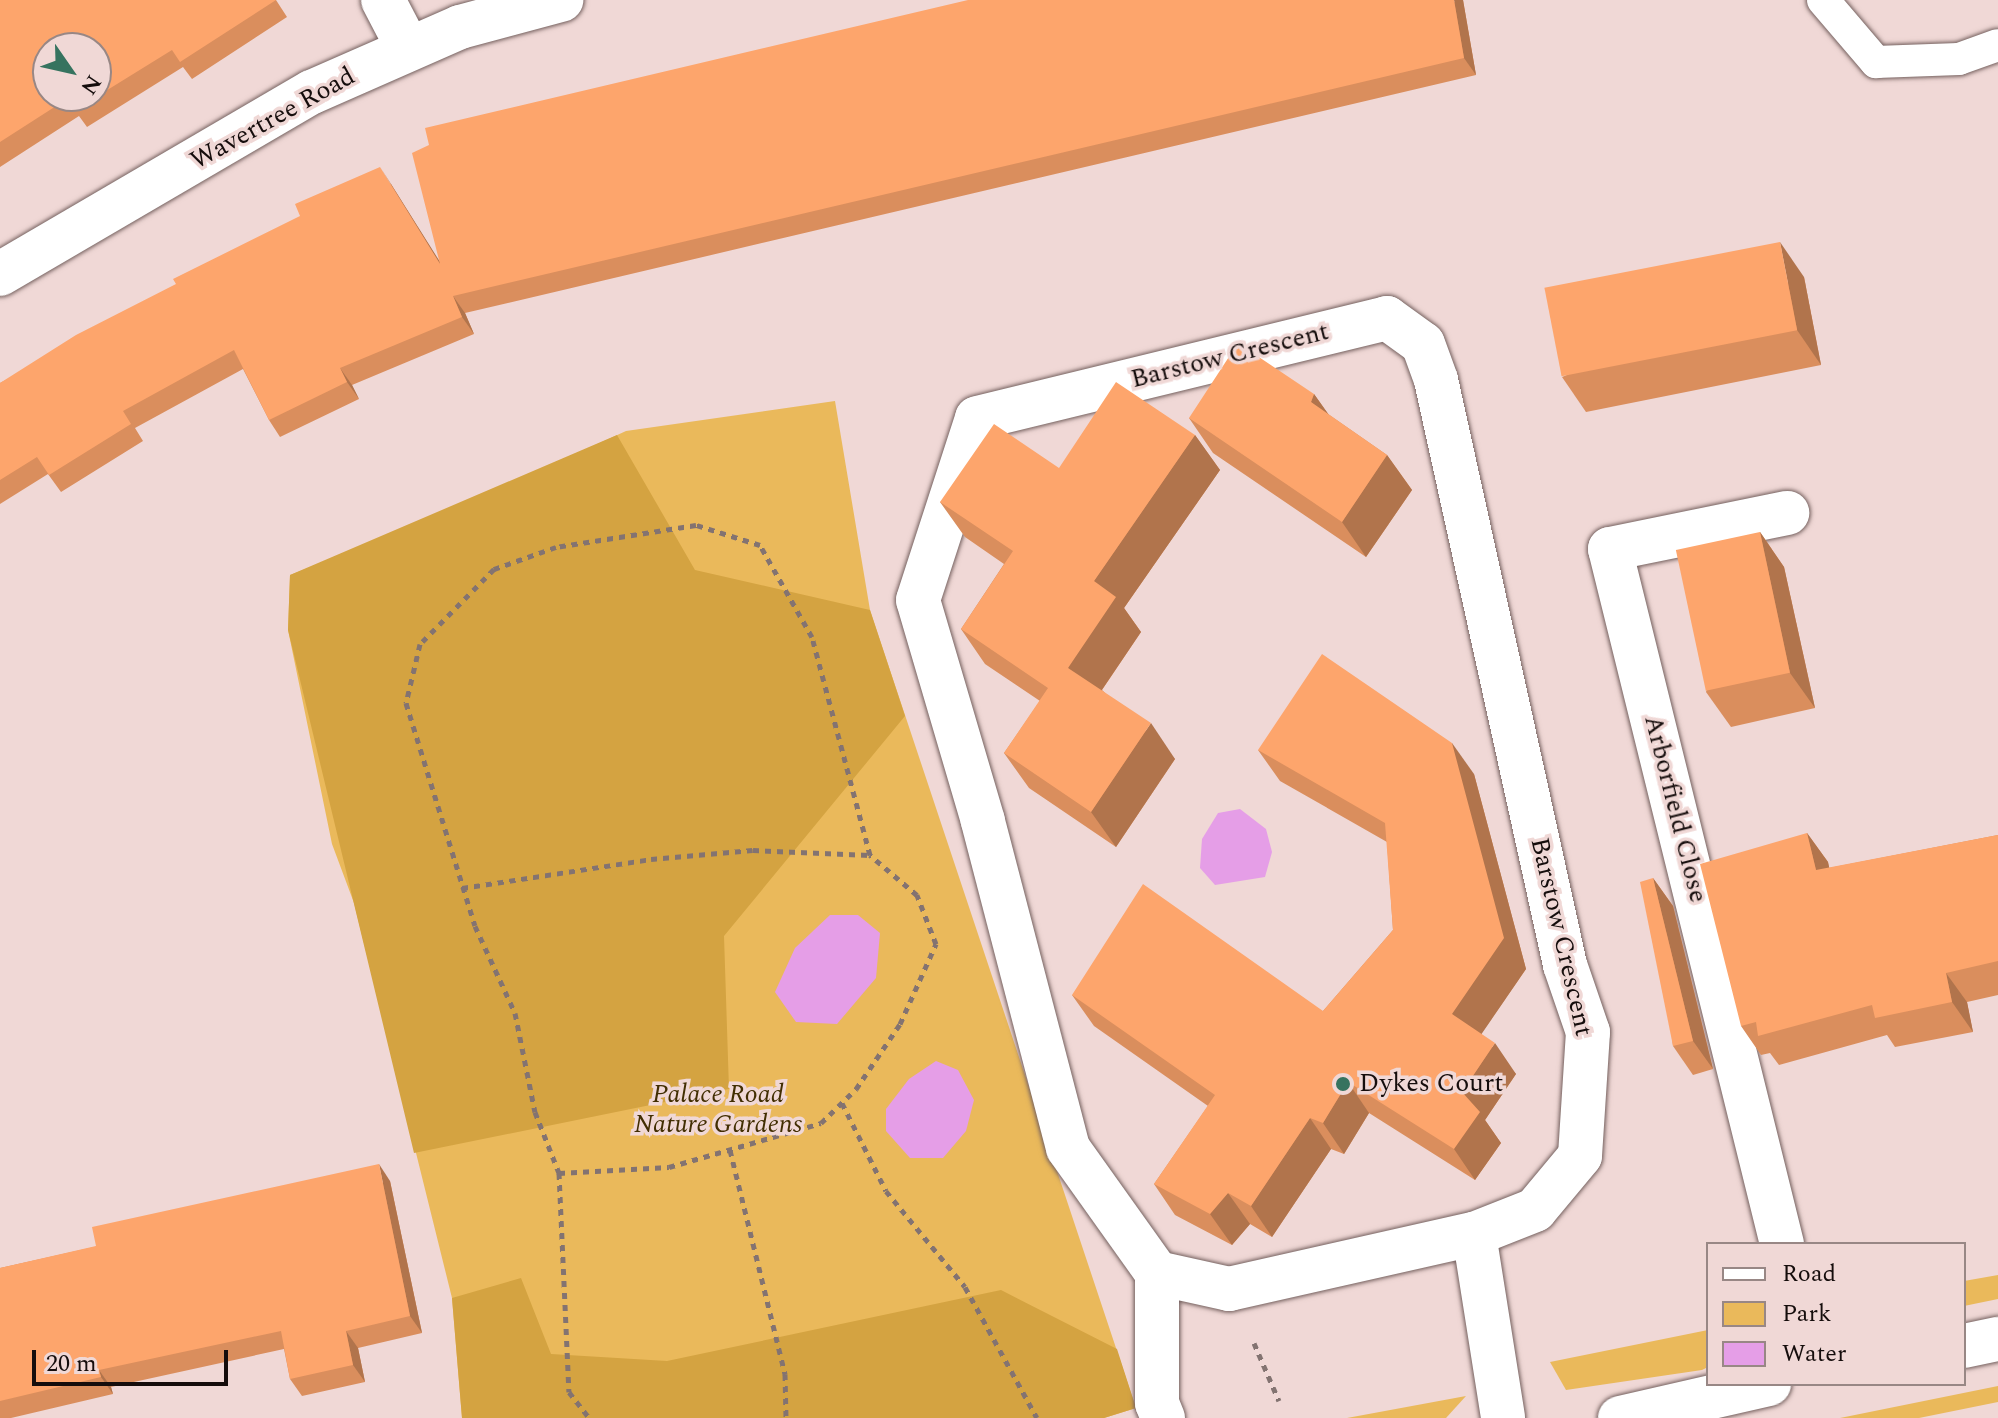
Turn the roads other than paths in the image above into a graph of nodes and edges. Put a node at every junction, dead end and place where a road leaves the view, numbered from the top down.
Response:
1 (383, 0) edge
2 (561, 0) edge
3 (1823, 0) edge
4 (1998, 45) edge
5 (408, 48) junction
6 (0, 274) edge
7 (1787, 513) dead end
8 (1474, 1234) junction
9 (1782, 1242) edge
10 (1157, 1273) junction
11 (1998, 1339) edge
12 (1966, 1346) edge
13 (1760, 1386) edge
14 (1163, 1418) edge
15 (1503, 1418) edge
16 (1620, 1418) edge

1 - 5 street
2 - 5 street, Wavertree Road
3 - 4 lane
5 - 6 street, Wavertree Road
7 - 9 street, Arborfield Close
8 - 10 street, Barstow Crescent
8 - 10 street, Barstow Crescent
8 - 15 street
10 - 14 street
11 - 12 street
13 - 16 street

